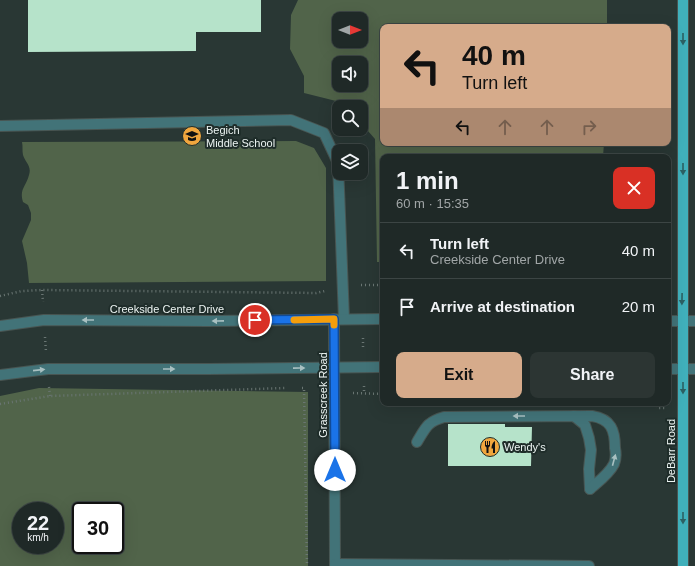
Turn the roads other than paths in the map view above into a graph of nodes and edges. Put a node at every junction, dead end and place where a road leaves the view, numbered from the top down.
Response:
1 (684, 0) edge
2 (0, 126) edge
3 (339, 319) junction
4 (380, 319) edge
5 (671, 321) edge
6 (682, 321) junction
7 (695, 321) edge
8 (0, 326) edge
9 (380, 367) edge
10 (334, 368) junction
11 (671, 369) edge
12 (684, 369) junction
13 (695, 369) edge
14 (0, 375) edge
15 (574, 416) junction
16 (417, 442) dead end
17 (335, 565) edge
18 (392, 565) edge
19 (589, 566) edge
20 (683, 566) edge

1 -> 6 main road, DeBarr Road
2 - 3 street, Grasscreek Road
3 - 4 street, Creekside Center Drive
3 -> 8 street, Creekside Center Drive
3 - 10 street, Grasscreek Road
5 - 6 street
6 - 7 street
6 - 12 main road, DeBarr Road
9 - 10 street
14 -> 10 street
10 - 17 street, Grasscreek Road
11 - 12 street
12 - 13 street
12 -> 20 main road, DeBarr Road
15 -> 15 street
15 -> 16 street
17 - 18 street
18 - 19 street

